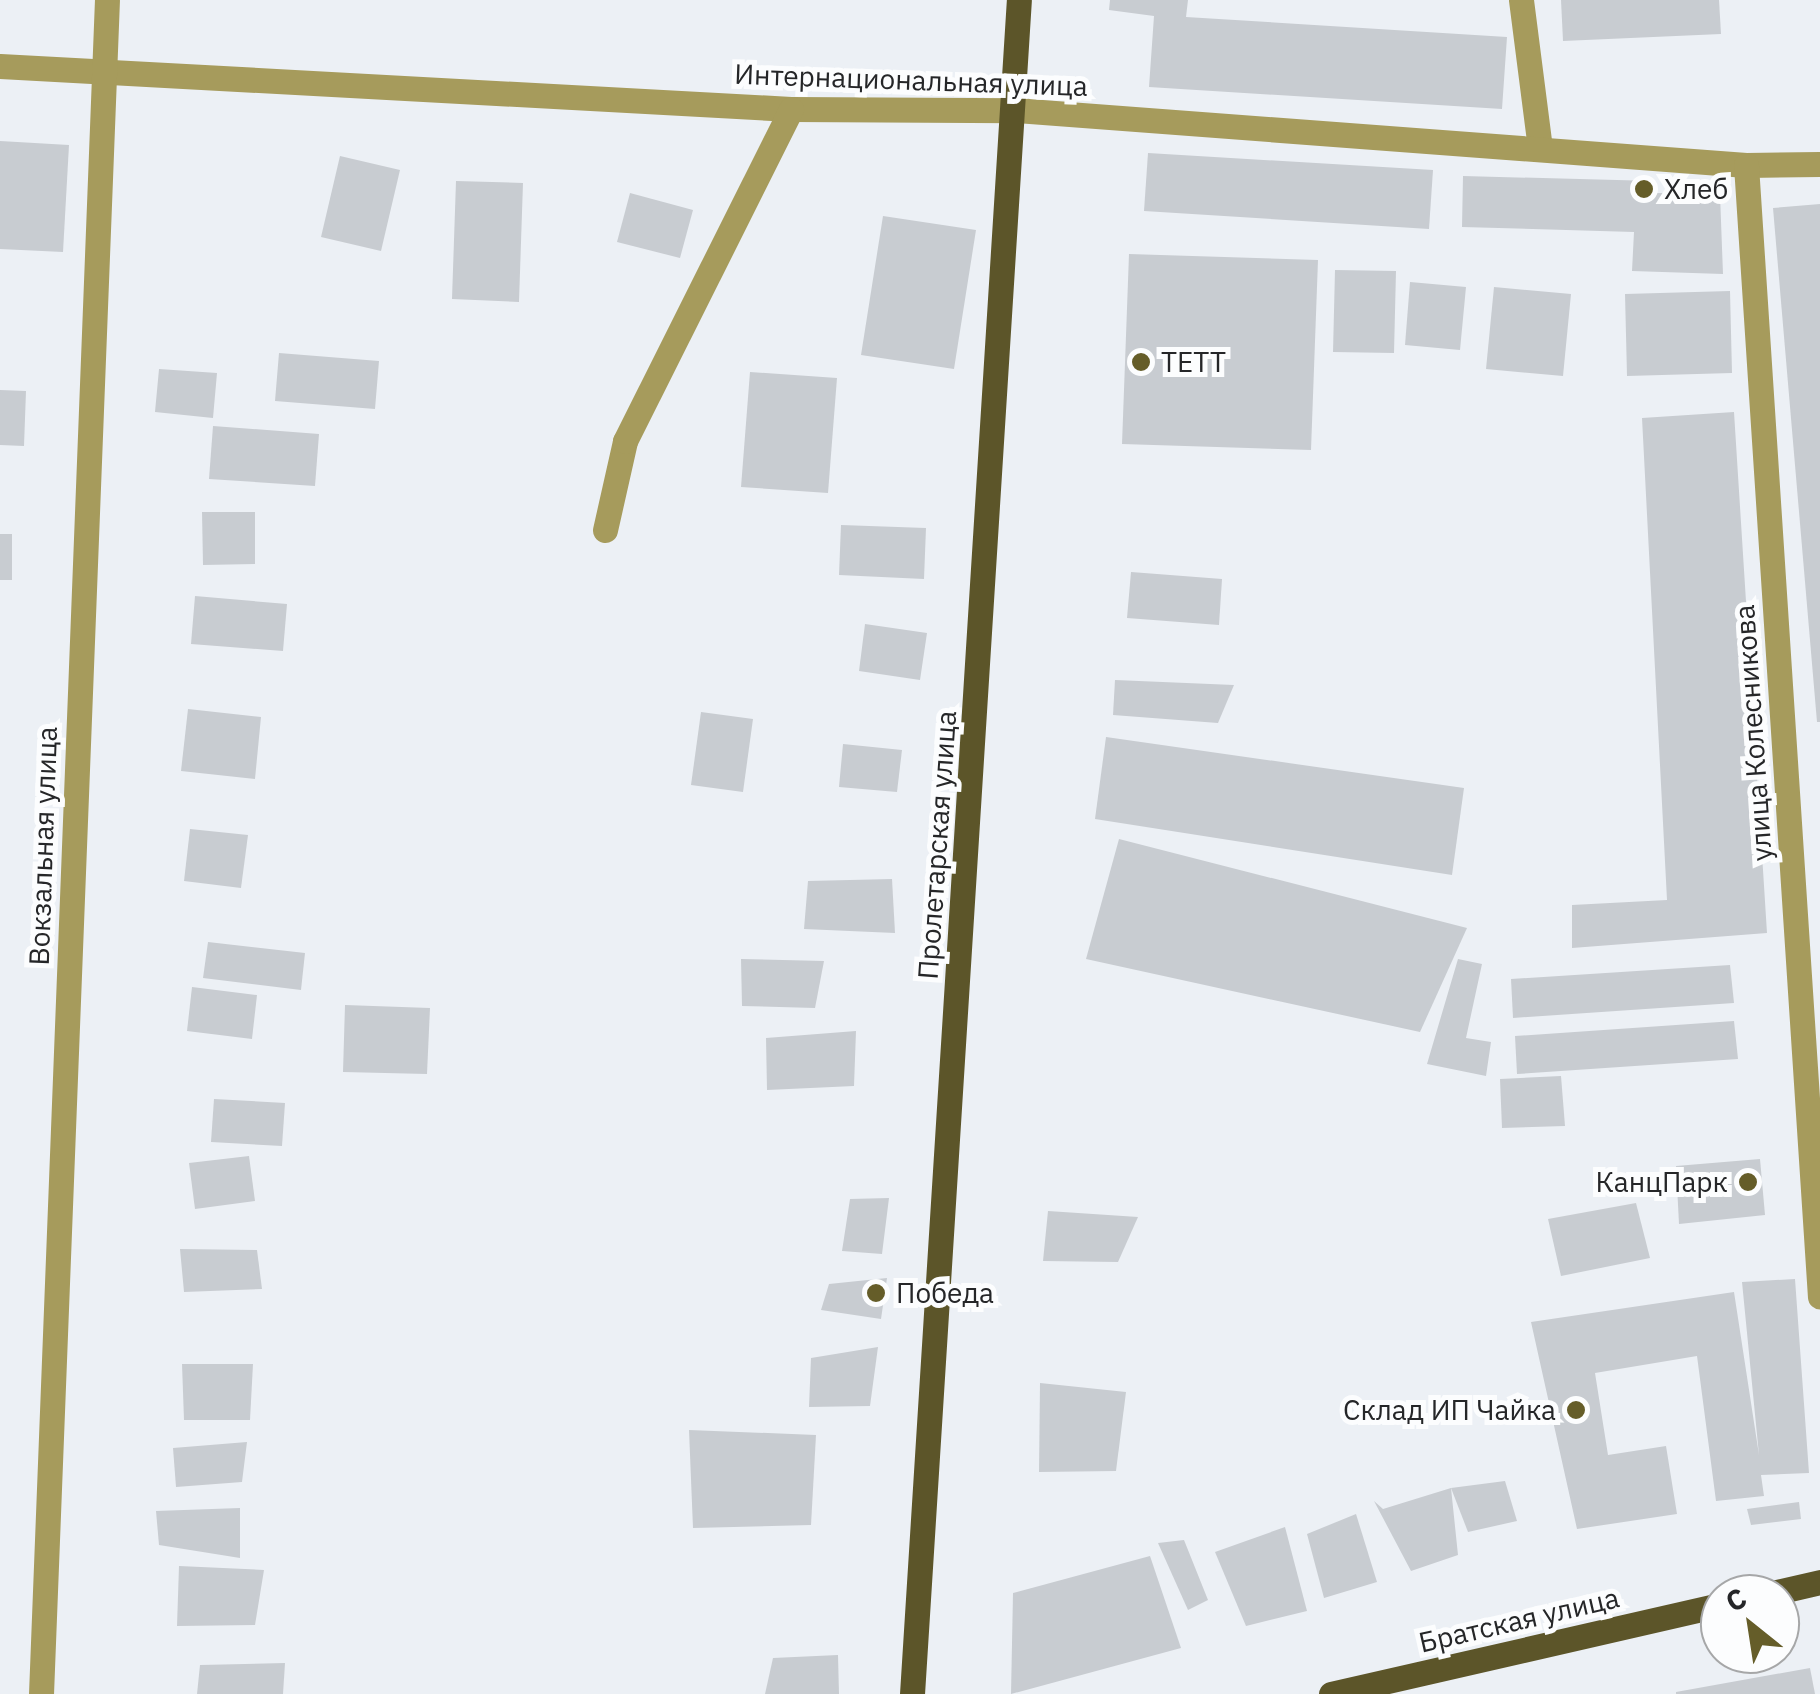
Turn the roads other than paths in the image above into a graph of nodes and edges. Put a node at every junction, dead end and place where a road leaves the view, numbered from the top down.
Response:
1 (107, 0) edge
2 (1020, 0) edge
3 (1521, 0) edge
4 (0, 66) edge
5 (102, 71) junction
6 (792, 108) junction
7 (1015, 110) junction
8 (1540, 149) junction
9 (1746, 164) junction
10 (1820, 164) edge
11 (605, 530) dead end
12 (1816, 1184) edge
13 (1820, 1297) edge
14 (1700, 1610) edge
15 (42, 1694) edge
16 (912, 1694) edge
17 (1331, 1694) edge

1 - 5 street, Вокзальная улица
2 - 7 main road, Пролетарская улица
3 - 8 street
4 - 5 street, Интернациональная улица
5 - 6 street, Интернациональная улица
5 - 15 street, Вокзальная улица
6 - 7 street, Интернациональная улица
6 - 11 street
7 - 8 street, Интернациональная улица
7 - 16 main road, Пролетарская улица
8 - 9 street, Интернациональная улица
9 - 10 street, Интернациональная улица
9 - 12 street, улица Колесникова
12 - 13 street, улица Колесникова
14 - 17 main road, Братская улица

